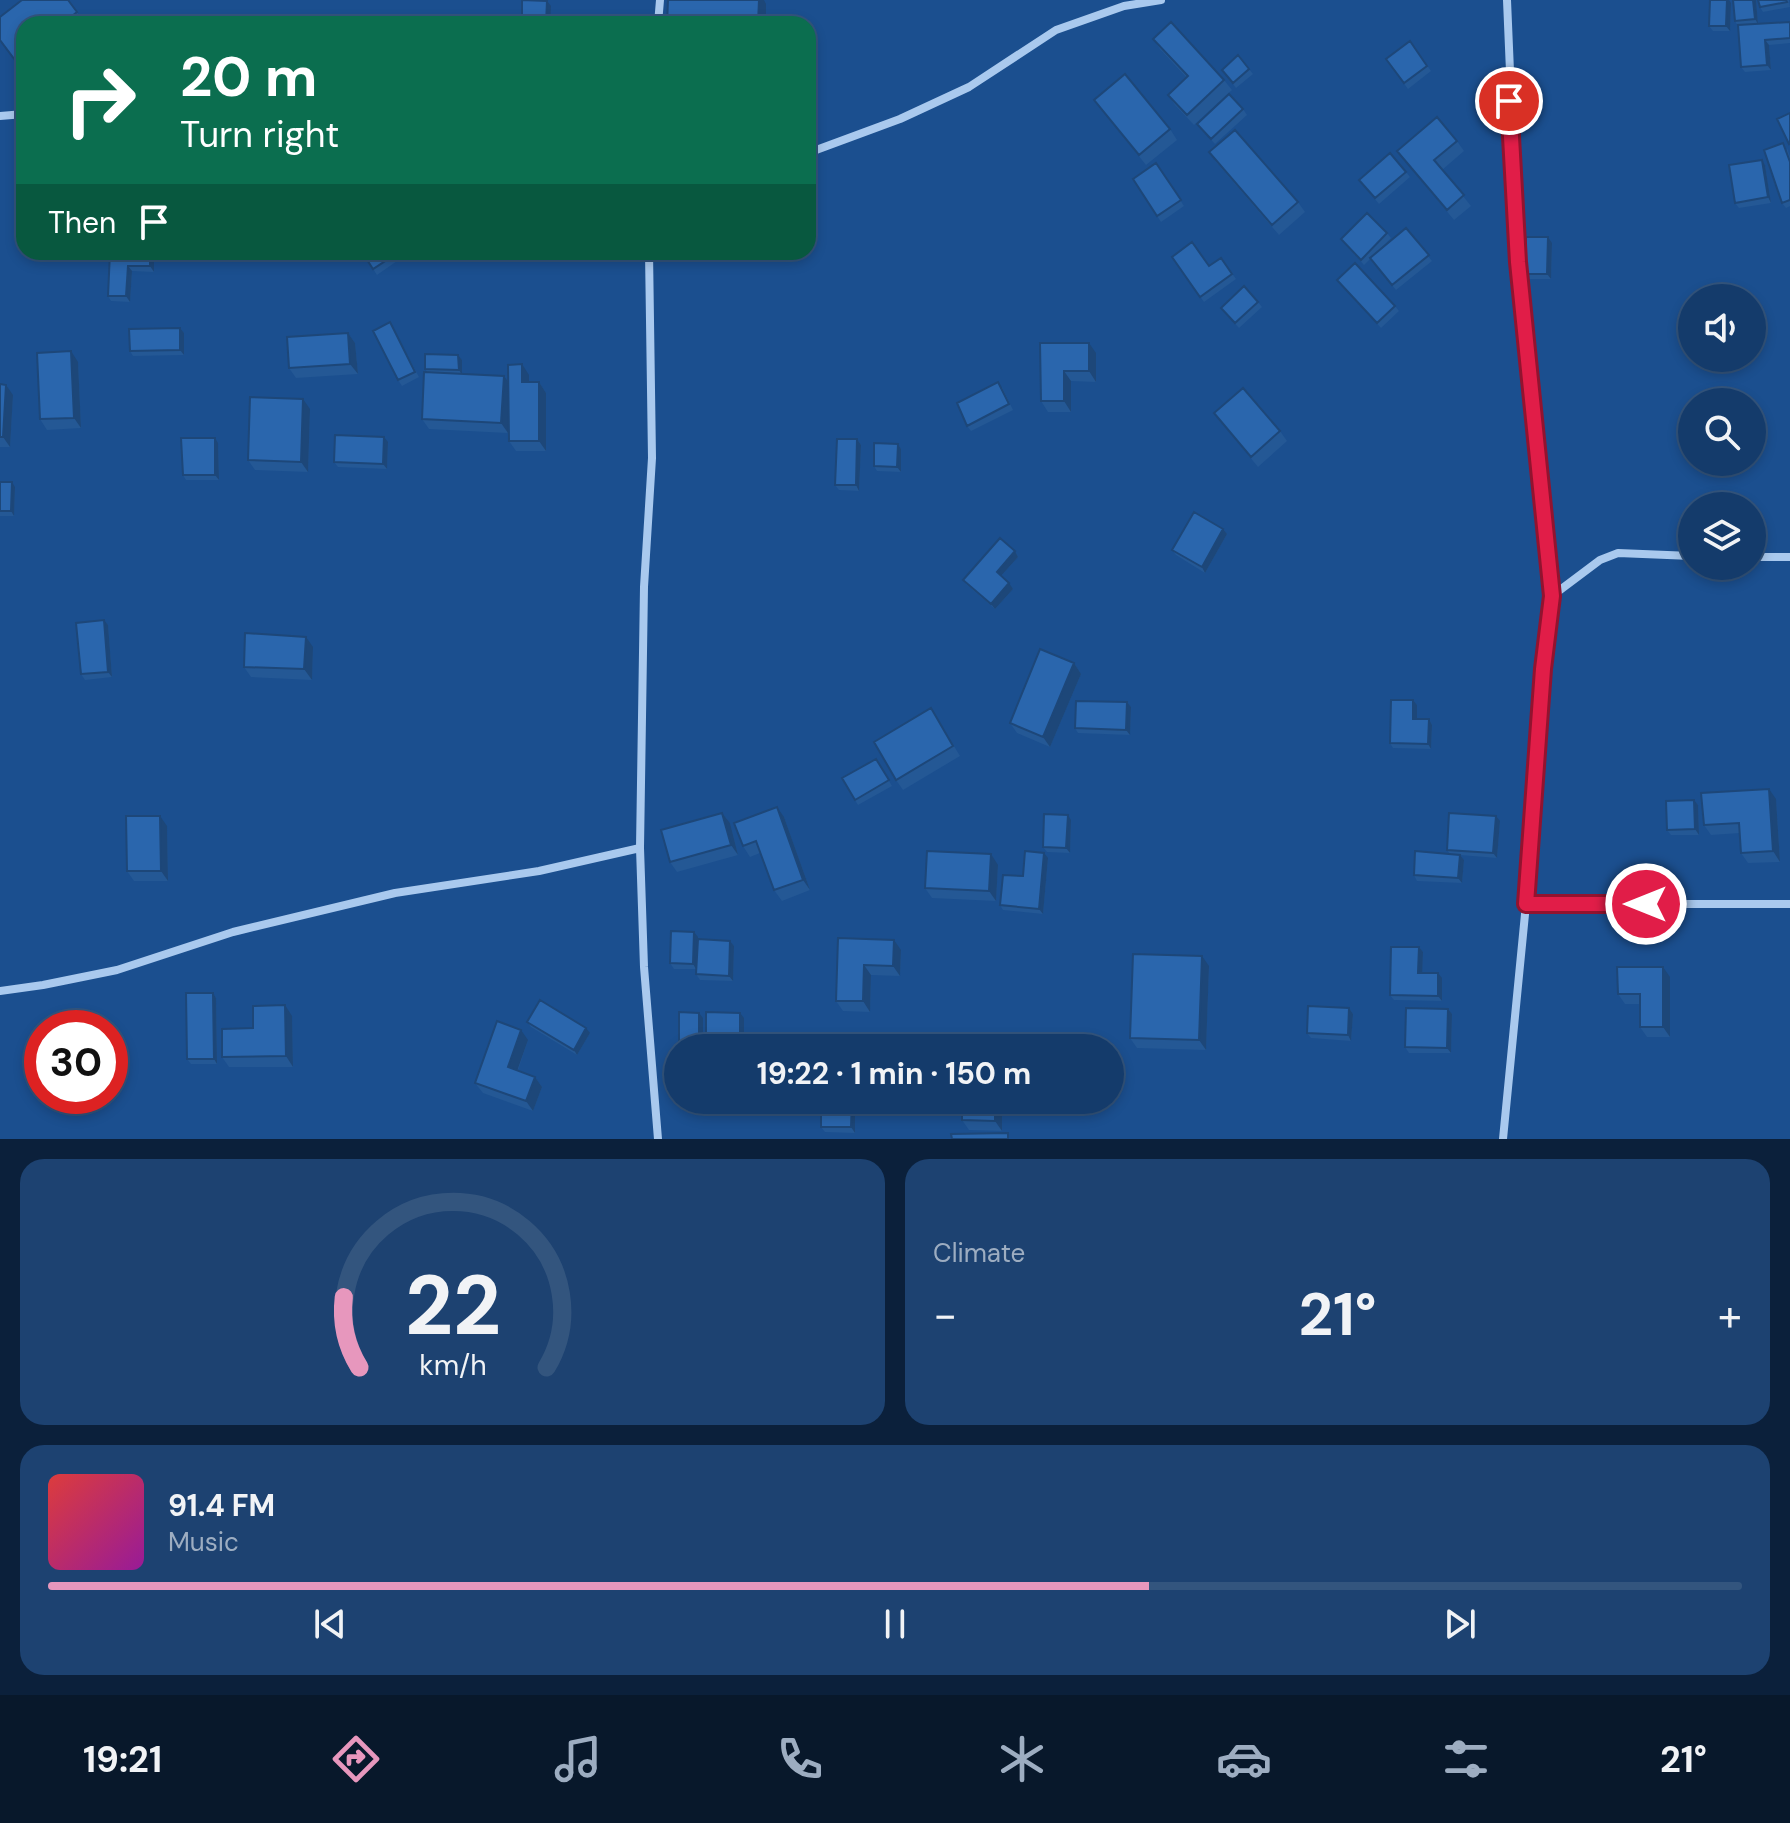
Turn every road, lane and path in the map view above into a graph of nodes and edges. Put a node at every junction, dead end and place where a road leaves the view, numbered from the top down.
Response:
1 (1161, 0) edge
2 (1507, 0) edge
3 (816, 150) edge
4 (649, 260) edge
5 (1678, 555) edge
6 (1766, 557) edge
7 (1790, 557) edge
8 (1552, 596) junction
9 (640, 848) junction
10 (1526, 904) junction
11 (1790, 904) edge
12 (0, 991) edge
13 (658, 1139) edge
14 (1503, 1139) edge

1 - 3 street
2 - 8 street
4 - 9 street
5 - 8 street
6 - 7 street
8 - 10 street
9 - 12 street
9 - 13 street
10 - 11 street
10 - 14 street

